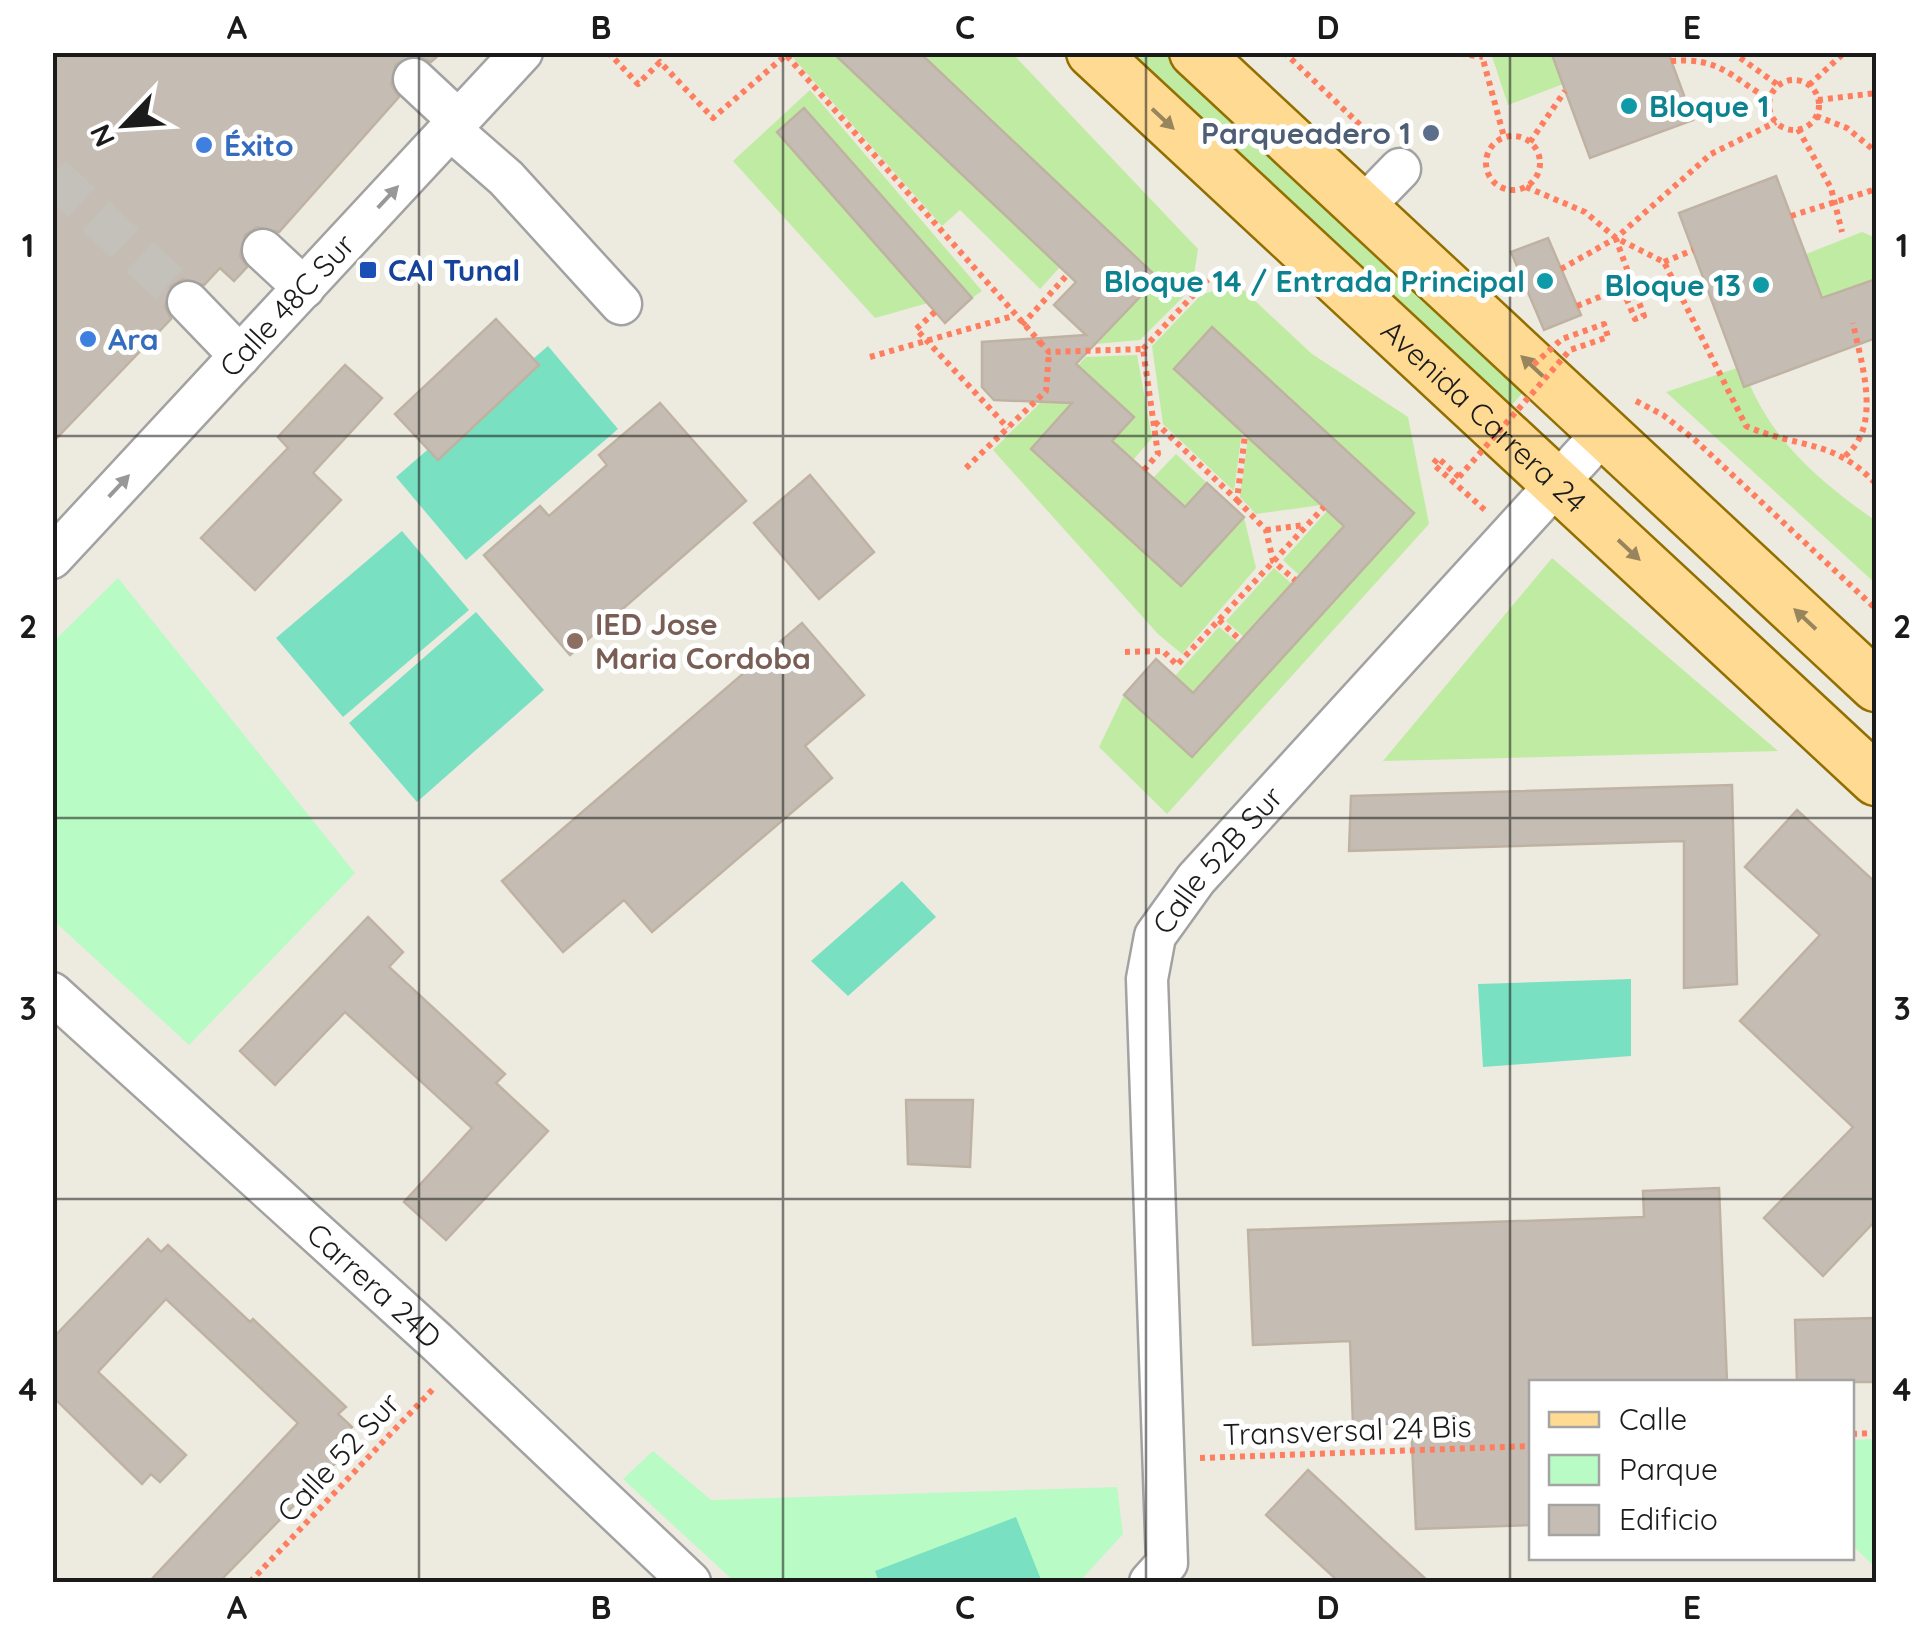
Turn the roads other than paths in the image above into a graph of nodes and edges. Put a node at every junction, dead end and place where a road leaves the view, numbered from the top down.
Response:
1 (522, 52) edge
2 (1092, 52) edge
3 (1195, 52) edge
4 (409, 85) dead end
5 (453, 128) junction
6 (1400, 169) dead end
7 (1362, 208) junction
8 (259, 254) dead end
9 (300, 292) junction
10 (188, 302) tunnel mouth
11 (621, 304) dead end
12 (240, 356) junction
13 (1604, 432) junction
14 (1557, 484) junction
15 (52, 558) edge
16 (1876, 686) edge
17 (1876, 780) edge
18 (52, 993) edge
19 (1169, 1576) edge
20 (690, 1582) edge

1 - 5 street, Calle 48C Sur
2 -> 14 main road, Avenida Carrera 24
3 - 7 main road
4 - 5 street
9 -> 5 street, Calle 48C Sur
5 - 11 street
6 - 7 street
13 -> 7 main road
8 - 9 street
9 - 12 street, Calle 48C Sur
10 - 12 street
15 -> 12 street, Calle 48C Sur
13 - 14 street, Calle 52B Sur
16 -> 13 main road
14 -> 17 main road, Avenida Carrera 24
14 - 19 street, Calle 52B Sur
18 - 20 street, Carrera 24D

